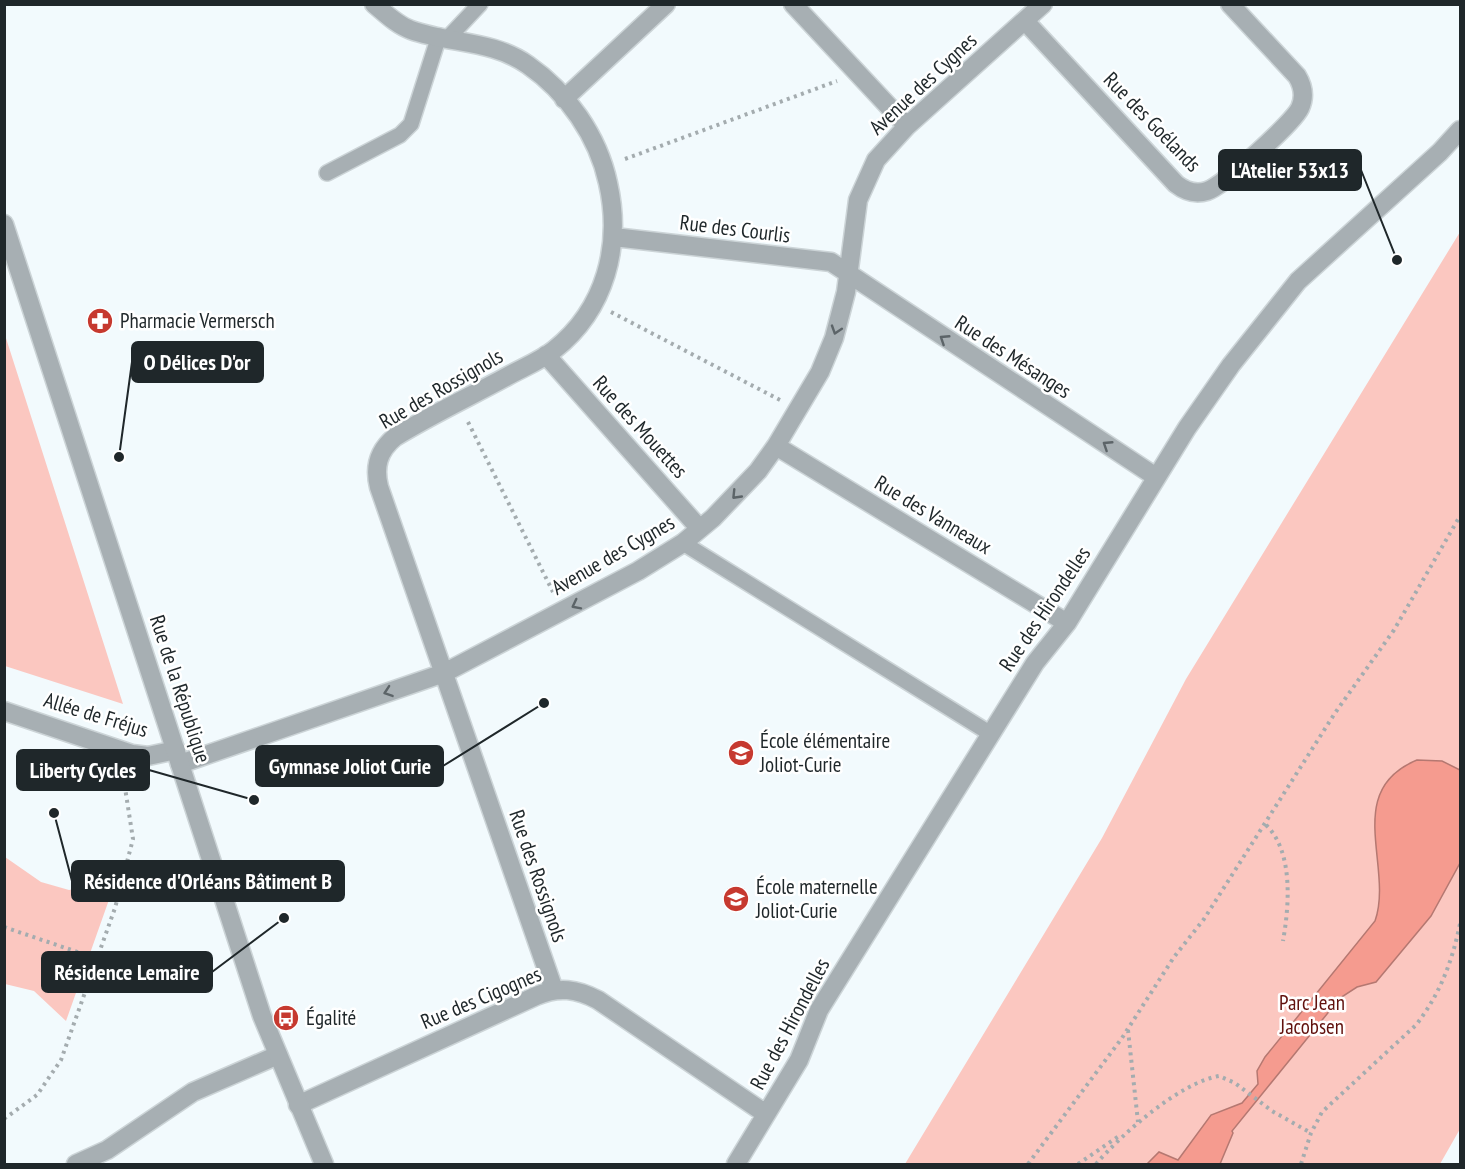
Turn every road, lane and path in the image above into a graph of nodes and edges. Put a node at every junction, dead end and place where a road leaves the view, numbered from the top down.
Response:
1 (374, 4) edge
2 (480, 4) edge
3 (666, 4) edge
4 (793, 4) edge
5 (1043, 4) edge
6 (1230, 4) edge
7 (1024, 21) junction
8 (444, 37) junction
9 (858, 73) junction
10 (564, 99) junction
11 (907, 126) junction
12 (1461, 130) edge
13 (604, 166) junction
14 (327, 173) dead end
15 (4, 224) edge
16 (614, 237) junction
17 (848, 273) junction
18 (593, 303) junction
19 (546, 355) junction
20 (458, 403) junction
21 (799, 410) junction
22 (776, 446) junction
23 (1156, 477) junction
24 (1461, 516) edge
25 (700, 529) junction
26 (683, 543) junction
27 (563, 611) junction
28 (1068, 623) junction
29 (444, 673) junction
30 (4, 711) edge
31 (991, 734) junction
32 (115, 748) junction
33 (178, 757) junction
34 (1266, 825) junction
35 (1461, 924) edge
36 (4, 927) edge
37 (1283, 941) dead end
38 (98, 959) junction
39 (554, 990) junction
40 (1128, 1030) junction
41 (278, 1055) junction
42 (298, 1105) junction
43 (766, 1114) junction
44 (4, 1119) edge
45 (1138, 1122) junction
46 (1311, 1132) junction
47 (1124, 1133) junction
48 (76, 1164) edge
49 (324, 1164) edge
50 (736, 1164) edge
51 (1028, 1164) edge
52 (1078, 1164) edge
53 (1096, 1164) edge
54 (1301, 1164) edge

1 - 8 street, Rue des Rossignols
2 - 8 lane
3 - 10 street
4 - 9 street
5 - 7 street, Avenue des Cygnes
6 - 7 street, Rue des Goélands
7 - 11 street, Avenue des Cygnes
8 - 10 street, Rue des Rossignols
8 - 14 lane
9 - 11 street
9 - 13 path
10 - 13 street, Rue des Rossignols
11 - 17 street, Avenue des Cygnes
12 - 23 street, Rue des Hirondelles
13 - 16 street, Rue des Rossignols
15 - 33 street, Rue de la République
16 - 17 street, Rue des Courlis
16 - 18 street, Rue des Rossignols
17 -> 21 street, Avenue des Cygnes
23 -> 17 street, Rue des Mésanges
18 - 19 street, Rue des Rossignols
18 - 21 path
19 - 20 street, Rue des Rossignols
19 - 25 street, Rue des Mouettes
20 - 27 path
20 - 29 street, Rue des Rossignols
21 - 22 street, Avenue des Cygnes
22 -> 25 street, Avenue des Cygnes
22 - 28 street, Rue des Vanneaux
23 - 28 street, Rue des Hirondelles
24 - 34 path
25 - 26 street, Avenue des Cygnes
26 -> 27 street, Avenue des Cygnes
26 - 31 lane
27 - 29 street, Avenue des Cygnes
28 - 31 street, Rue des Hirondelles
29 -> 33 street, Avenue des Cygnes
29 - 39 street, Rue des Rossignols
30 - 32 street, Allée de Fréjus
31 - 43 street, Rue des Hirondelles
32 - 33 street, Allée de Fréjus
32 - 38 path
33 - 41 street, Rue de la République
34 - 37 path
34 - 40 path
35 - 46 path
36 - 38 path
38 - 44 path
39 - 42 street, Rue des Cigognes
39 - 43 street, Rue des Cigognes
40 - 45 path
40 - 51 path
41 - 42 street, Rue de la République
41 - 48 street
42 - 49 street, Rue de la République
43 - 50 street, Rue des Hirondelles
45 - 46 path
45 - 47 path
46 - 54 path
47 - 52 path
47 - 53 path

